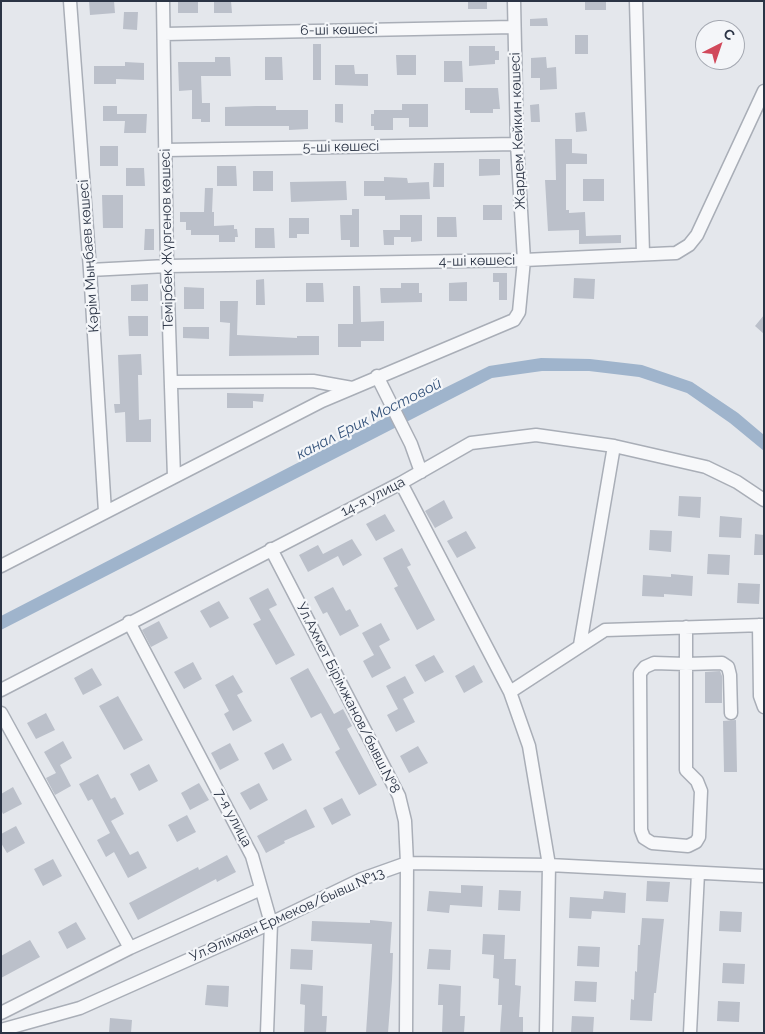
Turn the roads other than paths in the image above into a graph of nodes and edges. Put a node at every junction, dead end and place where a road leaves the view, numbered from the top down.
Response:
1 (70, 1) edge
2 (163, 1) edge
3 (514, 1) edge
4 (636, 1) edge
5 (514, 27) junction
6 (164, 34) junction
7 (764, 91) edge
8 (517, 144) junction
9 (165, 150) junction
10 (643, 254) junction
11 (524, 260) junction
12 (167, 266) junction
13 (90, 270) junction
14 (377, 376) junction
15 (314, 381) junction
16 (171, 382) junction
17 (352, 388) junction
18 (322, 401) junction
19 (614, 446) junction
20 (421, 472) junction
21 (174, 477) junction
22 (401, 483) junction
23 (764, 500) edge
24 (105, 512) junction
25 (271, 549) junction
26 (1, 566) edge
27 (129, 622) junction
28 (761, 625) edge
29 (686, 627) junction
30 (580, 645) junction
31 (686, 664) junction
32 (1, 690) edge
33 (510, 692) junction
34 (764, 707) edge
35 (1, 713) edge
36 (731, 713) dead end
37 (407, 863) junction
38 (549, 865) junction
39 (698, 873) junction
40 (764, 876) edge
41 (261, 889) junction
42 (271, 922) junction
43 (130, 948) junction
44 (1, 1013) edge
45 (1, 1030) edge
46 (267, 1033) edge
47 (406, 1033) edge
48 (546, 1033) edge
49 (690, 1033) edge

1 - 13 street, Кәрім Мыңбаев көшесі
2 - 6 street, Темірбек Жүргенов көшесі
3 - 5 street, Жардем Кейкин көшесі
4 - 10 street
5 - 6 street, 6-ші көшесі
5 - 8 street, Жардем Кейкин көшесі
6 - 9 street, Темірбек Жүргенов көшесі
7 - 10 street, 4-ші көшесі
8 - 9 street, 5-ші көшесі
8 - 11 street, Жардем Кейкин көшесі
9 - 12 street, Темірбек Жүргенов көшесі
10 - 11 street, 4-ші көшесі
11 - 12 street, 4-ші көшесі
11 - 14 street, Жардем Кейкин көшесі
12 - 13 street, 4-ші көшесі
12 - 16 street, Темірбек Жүргенов көшесі
13 - 24 street, Кәрім Мыңбаев көшесі
14 - 17 street
14 - 20 street
15 - 16 street
15 - 17 street
15 - 18 street
16 - 21 street, Темірбек Жүргенов көшесі
17 - 18 street
18 - 21 street
19 - 20 street, 14-я улица
19 - 23 street, 14-я улица
19 - 30 street
20 - 22 street, 14-я улица
21 - 24 street
22 - 25 street, 14-я улица
22 - 33 street
24 - 26 street
25 - 27 street, 14-я улица
25 - 37 street, Ул.Ахмет Бірімжанов/бывш.№8
27 - 32 street, 14-я улица
27 - 41 street, 7-я улица
28 - 29 street
28 - 34 street
29 - 30 street
29 - 31 street
30 - 33 street
31 - 31 street
31 - 36 street
33 - 38 street
35 - 43 street
37 - 38 street, Ул.Әлімхан Ермеков/бывш.№13
37 - 42 street, Ул.Әлімхан Ермеков/бывш.№13
37 - 47 street, Ул.Ахмет Бірімжанов/бывш.№8
38 - 39 street, Ул.Әлімхан Ермеков/бывш.№13
38 - 48 street
39 - 40 street, Ул.Әлімхан Ермеков/бывш.№13
39 - 49 street
41 - 42 street, 7-я улица
41 - 43 street
42 - 45 street, Ул.Әлімхан Ермеков/бывш.№13
42 - 46 street, 7-я улица
43 - 44 street

